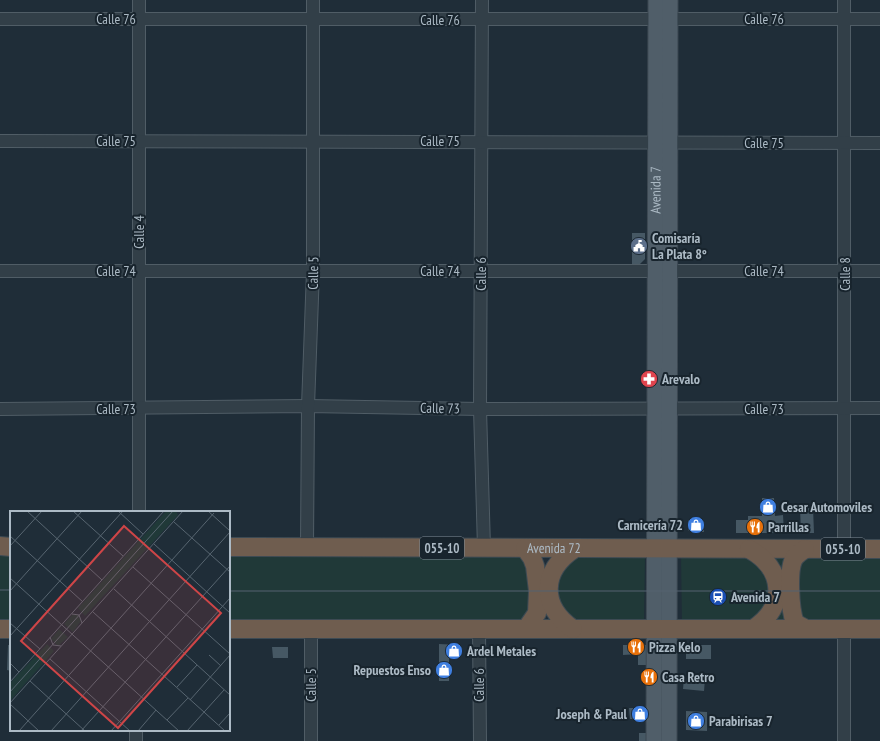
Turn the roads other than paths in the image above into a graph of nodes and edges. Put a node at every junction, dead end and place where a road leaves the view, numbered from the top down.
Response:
1 (139, 0) edge
2 (313, 0) edge
3 (482, 0) edge
4 (656, 0) edge
5 (670, 0) edge
6 (844, 0) edge
7 (0, 19) edge
8 (139, 19) junction
9 (844, 19) junction
10 (880, 19) edge
11 (313, 20) junction
12 (482, 20) junction
13 (663, 20) junction
14 (0, 141) edge
15 (139, 141) junction
16 (313, 141) junction
17 (481, 141) junction
18 (663, 143) junction
19 (844, 143) junction
20 (880, 143) edge
21 (0, 271) edge
22 (139, 271) junction
23 (313, 271) junction
24 (481, 271) junction
25 (663, 271) junction
26 (845, 271) junction
27 (880, 271) edge
28 (308, 406) junction
29 (662, 408) junction
30 (844, 408) junction
31 (880, 408) edge
32 (0, 409) edge
33 (139, 409) junction
34 (480, 409) junction
35 (139, 511) edge
36 (230, 547) edge
37 (307, 547) junction
38 (484, 548) junction
39 (524, 548) junction
40 (662, 548) junction
41 (574, 549) junction
42 (749, 549) junction
43 (805, 549) junction
44 (844, 549) junction
45 (880, 549) edge
46 (573, 628) junction
47 (230, 629) edge
48 (311, 629) junction
49 (479, 629) junction
50 (526, 629) junction
51 (662, 629) junction
52 (753, 629) junction
53 (806, 629) junction
54 (844, 629) junction
55 (880, 629) edge
56 (311, 741) edge
57 (480, 741) edge
58 (654, 741) edge
59 (669, 741) edge
60 (844, 741) edge

1 - 8 street, Calle 4
2 - 11 street, Calle 5
3 - 12 street, Calle 6
4 - 13 main road, Avenida 7
5 - 13 main road, Avenida 7
6 - 9 street, Calle 8
7 - 8 street, Calle 76
8 - 11 street, Calle 76
8 - 15 street, Calle 4
9 - 10 street, Calle 76
9 - 13 street, Calle 76
9 - 19 street, Calle 8
11 - 12 street, Calle 76
11 - 16 street, Calle 5
12 - 13 street, Calle 76
12 - 17 street, Calle 6
13 - 18 main road, Avenida 7
14 - 15 street, Calle 75
15 - 16 street, Calle 75
15 - 22 street, Calle 4
16 - 17 street, Calle 75
16 - 23 street, Calle 5
17 - 18 street, Calle 75
17 - 24 street, Calle 6
18 - 19 street, Calle 75
18 - 25 main road, Avenida 7
19 - 20 street, Calle 75
19 - 26 street, Calle 8
21 - 22 street, Calle 74
22 - 23 street, Calle 74
22 - 33 street, Calle 4
23 - 24 street, Calle 74
23 - 28 street, Calle 5
24 - 25 street, Calle 74
24 - 34 street, Calle 6
25 - 26 street, Calle 74
25 - 29 main road, Avenida 7
26 - 27 street, Calle 74
26 - 30 street, Calle 8
28 - 33 street, Calle 73
28 - 34 street, Calle 73
28 - 37 street, Calle 5
29 - 30 street, Calle 73
29 - 34 street, Calle 73
29 - 40 main road, Avenida 7
30 - 31 street, Calle 73
30 - 44 street, Calle 8
32 - 33 street, Calle 73
33 - 35 street, Calle 4
34 - 38 street, Calle 6
36 - 37 highway, Avenida 72 / 055-10
37 - 38 highway, Avenida 72 / 055-10
38 - 39 highway, Avenida 72 / 055-10
39 - 41 highway, Avenida 72 / 055-10
39 - 50 highway
40 - 41 highway, Avenida 72 / 055-10
40 - 42 highway, Avenida 72 / 055-10
40 - 51 main road, Avenida 7
41 - 46 highway
42 - 43 highway, Avenida 72 / 055-10
42 - 52 highway
43 - 44 highway, Avenida 72 / 055-10
43 - 53 highway
44 - 45 highway, Avenida 72 / 055-10
46 - 50 highway
46 - 51 highway
47 - 48 highway
48 - 49 highway
48 - 56 street, Calle 5
49 - 50 highway
49 - 57 street, Calle 6
51 - 52 highway
51 - 58 main road, Avenida 7
51 - 59 main road, Avenida 7
52 - 53 highway
53 - 54 highway
54 - 55 highway
54 - 60 street

